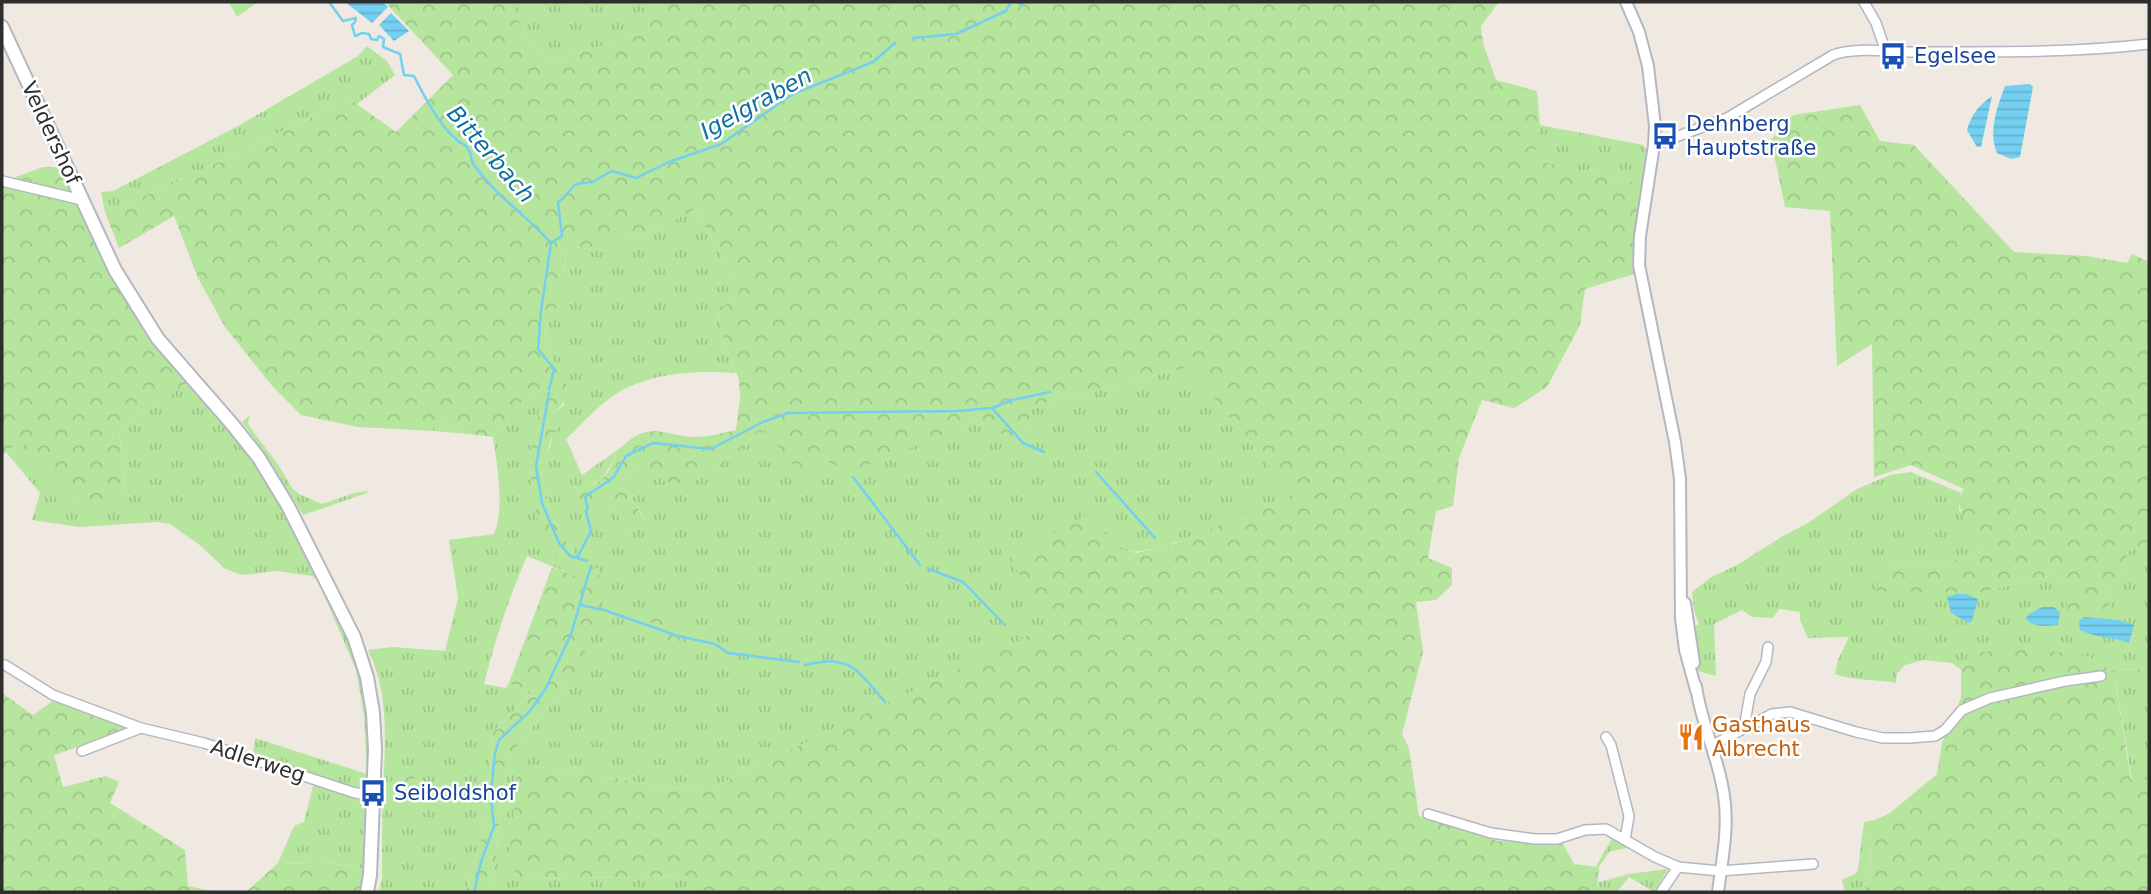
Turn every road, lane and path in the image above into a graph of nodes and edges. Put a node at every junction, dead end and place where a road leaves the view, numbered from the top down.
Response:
1 (1626, 2) edge
2 (1864, 2) edge
3 (2, 27) edge
4 (2149, 44) edge
5 (1886, 52) junction
6 (1654, 145) junction
7 (2, 181) edge
8 (82, 200) junction
9 (1680, 584) junction
10 (1768, 647) dead end
11 (5, 665) dead end
12 (2101, 676) dead end
13 (1696, 690) junction
14 (141, 728) junction
15 (1744, 728) junction
16 (1606, 737) dead end
17 (1711, 746) junction
18 (82, 751) dead end
19 (373, 797) junction
20 (1428, 814) dead end
21 (1625, 840) junction
22 (1813, 864) dead end
23 (1678, 867) junction
24 (1720, 871) junction
25 (367, 892) edge
26 (1661, 892) edge
27 (1718, 892) edge

1 - 6 street
2 - 5 street
3 - 8 main road, Veldershof
4 - 5 street
5 - 6 street
6 - 9 street
7 - 8 street
8 - 19 main road, Veldershof
9 - 13 street
9 - 13 street
10 - 15 street
11 - 14 street, Adlerweg
12 - 15 street
13 - 17 street
14 - 18 street
14 - 19 street, Adlerweg
15 - 17 street
16 - 21 street
17 - 24 street
19 - 25 main road
20 - 21 street
21 - 23 street
22 - 24 street
23 - 24 street
23 - 26 street
24 - 27 street

